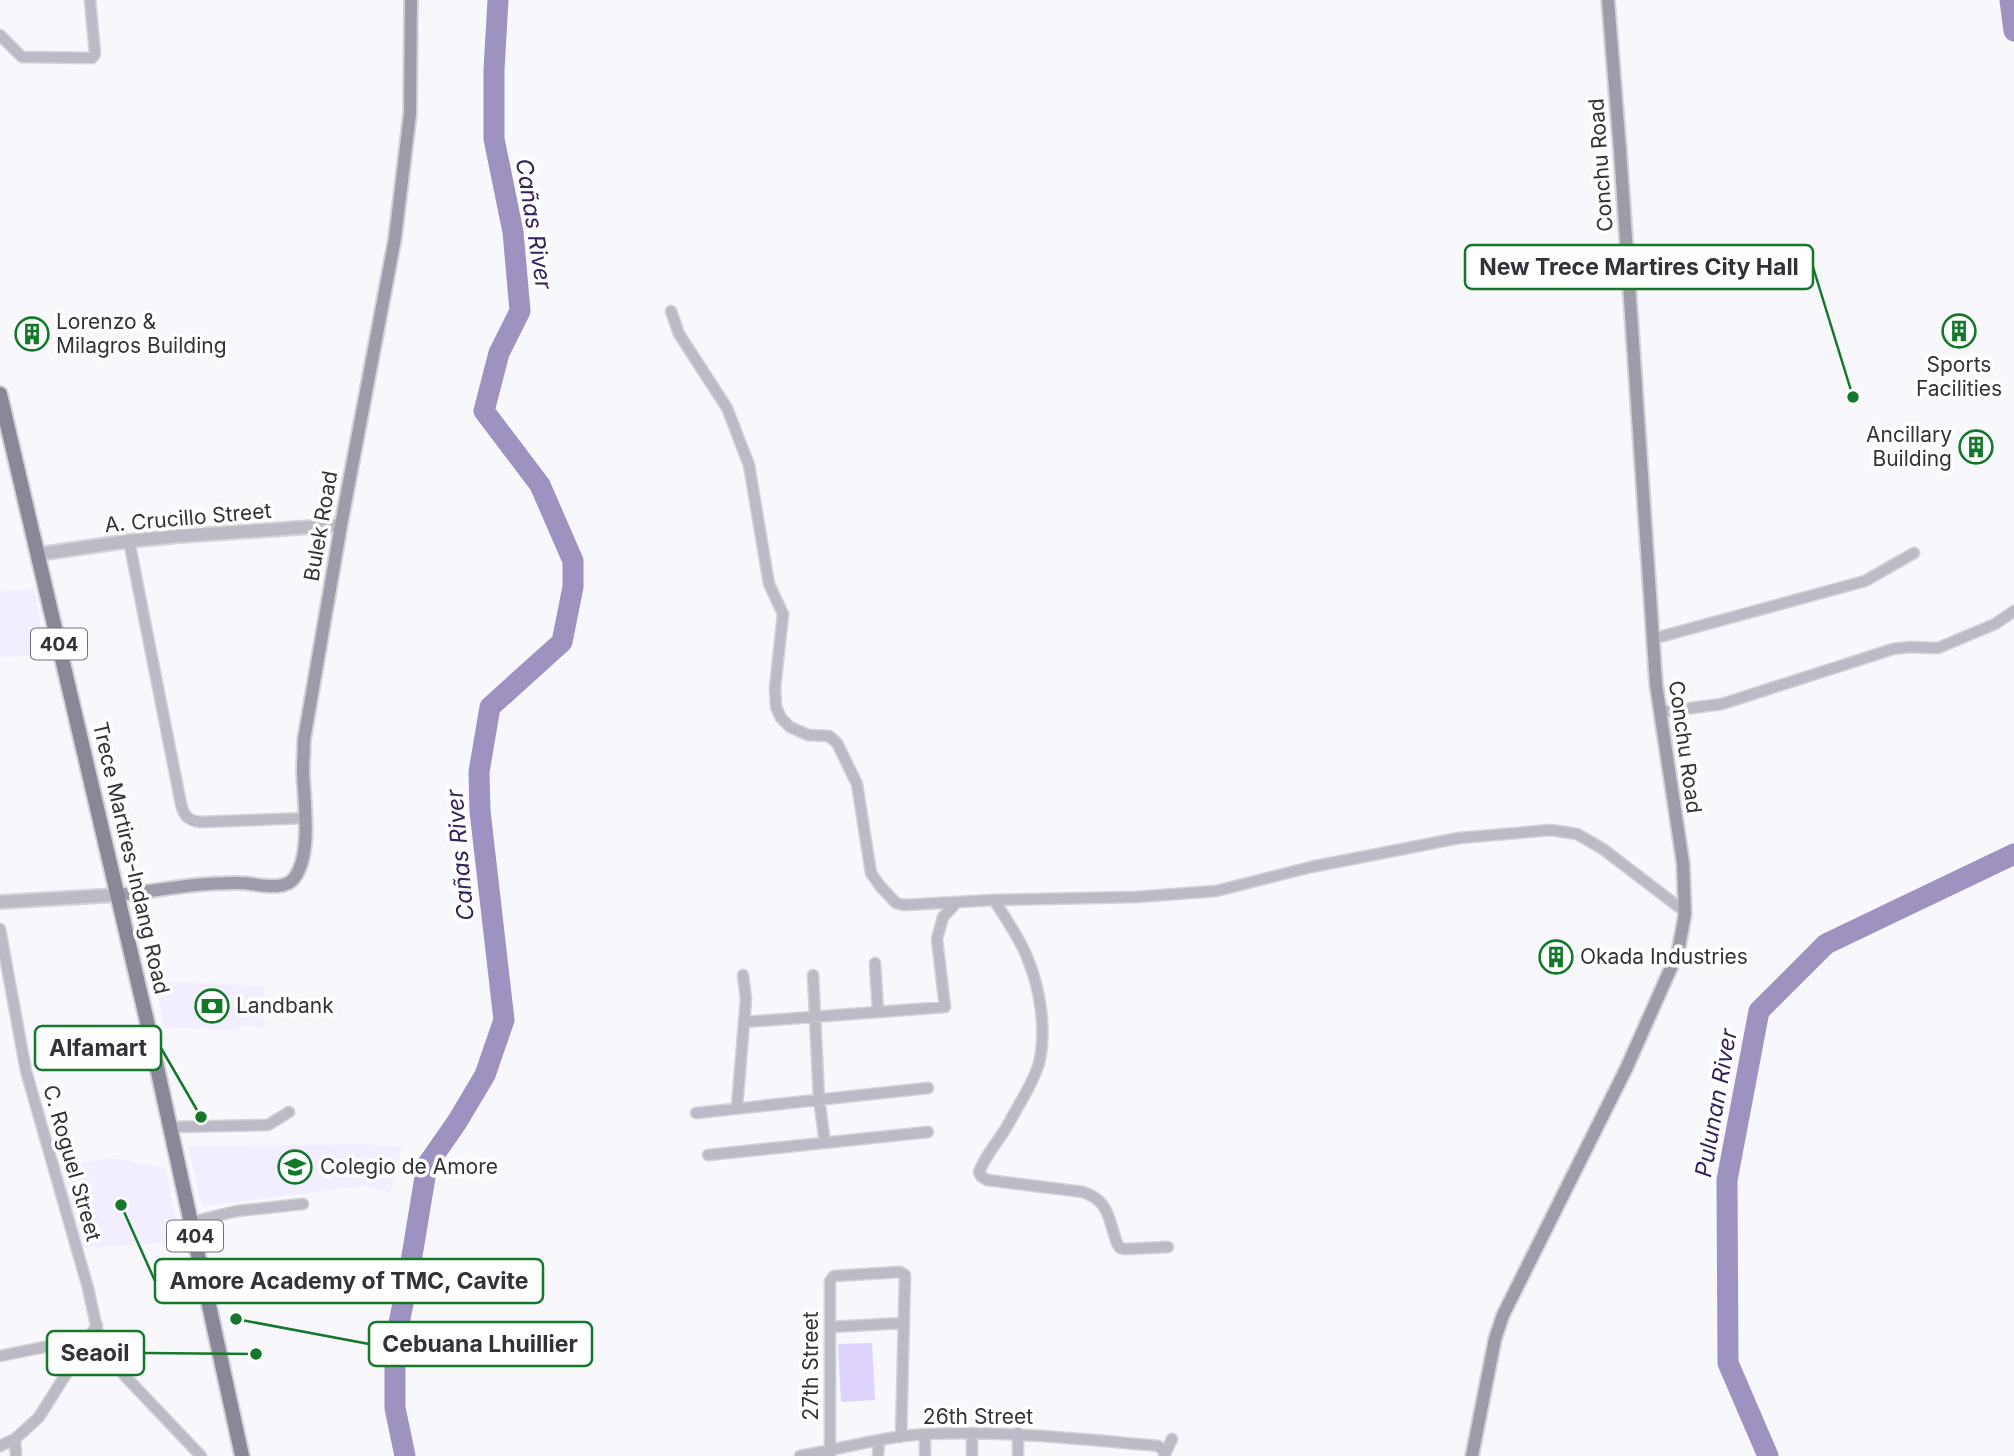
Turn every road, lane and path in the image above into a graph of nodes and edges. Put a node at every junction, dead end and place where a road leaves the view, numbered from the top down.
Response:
1 (90, 0) edge
2 (411, 0) edge
3 (1608, 0) edge
4 (0, 35) edge
5 (671, 311) dead end
6 (0, 394) edge
7 (341, 525) junction
8 (129, 541) junction
9 (1914, 553) dead end
10 (39, 554) junction
11 (2014, 611) edge
12 (1653, 639) junction
13 (1660, 712) junction
14 (306, 818) junction
15 (117, 895) junction
16 (994, 901) junction
17 (0, 902) edge
18 (957, 902) junction
19 (1684, 911) junction
20 (0, 929) edge
21 (875, 963) dead end
22 (743, 975) dead end
23 (813, 975) dead end
24 (878, 1012) junction
25 (816, 1017) junction
26 (745, 1023) junction
27 (928, 1088) dead end
28 (819, 1099) junction
29 (737, 1107) junction
30 (289, 1112) dead end
31 (696, 1113) dead end
32 (172, 1127) junction
33 (928, 1132) dead end
34 (825, 1143) junction
35 (708, 1155) dead end
36 (303, 1204) dead end
37 (191, 1222) junction
38 (1168, 1247) dead end
39 (904, 1323) junction
40 (97, 1324) junction
41 (830, 1326) junction
42 (89, 1338) junction
43 (0, 1356) edge
44 (1018, 1433) junction
45 (925, 1434) junction
46 (972, 1434) junction
47 (901, 1437) junction
48 (15, 1439) junction
49 (1172, 1439) dead end
50 (879, 1441) junction
51 (0, 1446) edge
52 (1162, 1452) edge
53 (830, 1453) edge
54 (16, 1456) edge
55 (201, 1456) edge
56 (242, 1456) edge
57 (800, 1456) edge
58 (878, 1456) edge
59 (925, 1456) edge
60 (972, 1456) edge
61 (1018, 1456) edge
62 (1472, 1456) edge

1 - 4 street
2 - 7 main road, Bulek Road
3 - 12 main road, Conchu Road
5 - 18 street
6 - 10 main road, Trece Martires-Indang Road / 404
7 - 8 street, A. Crucillo Street
7 - 14 main road, Bulek Road
8 - 10 street, A. Crucillo Street
8 - 14 street
9 - 12 street
10 - 15 main road, Trece Martires-Indang Road / 404
11 - 13 street
12 - 13 main road, Conchu Road
13 - 19 main road, Conchu Road
14 - 15 main road, Bulek Road
15 - 17 street
15 - 32 main road, Trece Martires-Indang Road / 404
16 - 18 street
16 - 19 street
16 - 38 street
18 - 24 street
19 - 62 main road, Conchu Road
20 - 40 street, C. Roguel Street
21 - 24 street
22 - 26 street
23 - 25 street
24 - 25 street
25 - 26 street
25 - 28 street
26 - 29 street
27 - 28 street
28 - 29 street
28 - 34 street
29 - 31 street
30 - 32 street
32 - 37 main road, Trece Martires-Indang Road / 404
33 - 34 street
34 - 35 street
36 - 37 street
37 - 56 main road, Trece Martires-Indang Road / 404
39 - 41 street
39 - 41 street, 27th Street
39 - 47 street
40 - 42 street
40 - 55 street, C. Roguel Street
41 - 53 street, 27th Street
42 - 43 street
42 - 48 street
44 - 46 street, 26th Street
44 - 52 street, 26th Street
44 - 61 street
45 - 46 street, 26th Street
45 - 47 street, 26th Street
45 - 59 street
46 - 60 street
47 - 50 street, 26th Street
48 - 51 street
48 - 54 street
49 - 52 street
50 - 53 street, 26th Street
50 - 58 street
53 - 57 street, 26th Street

